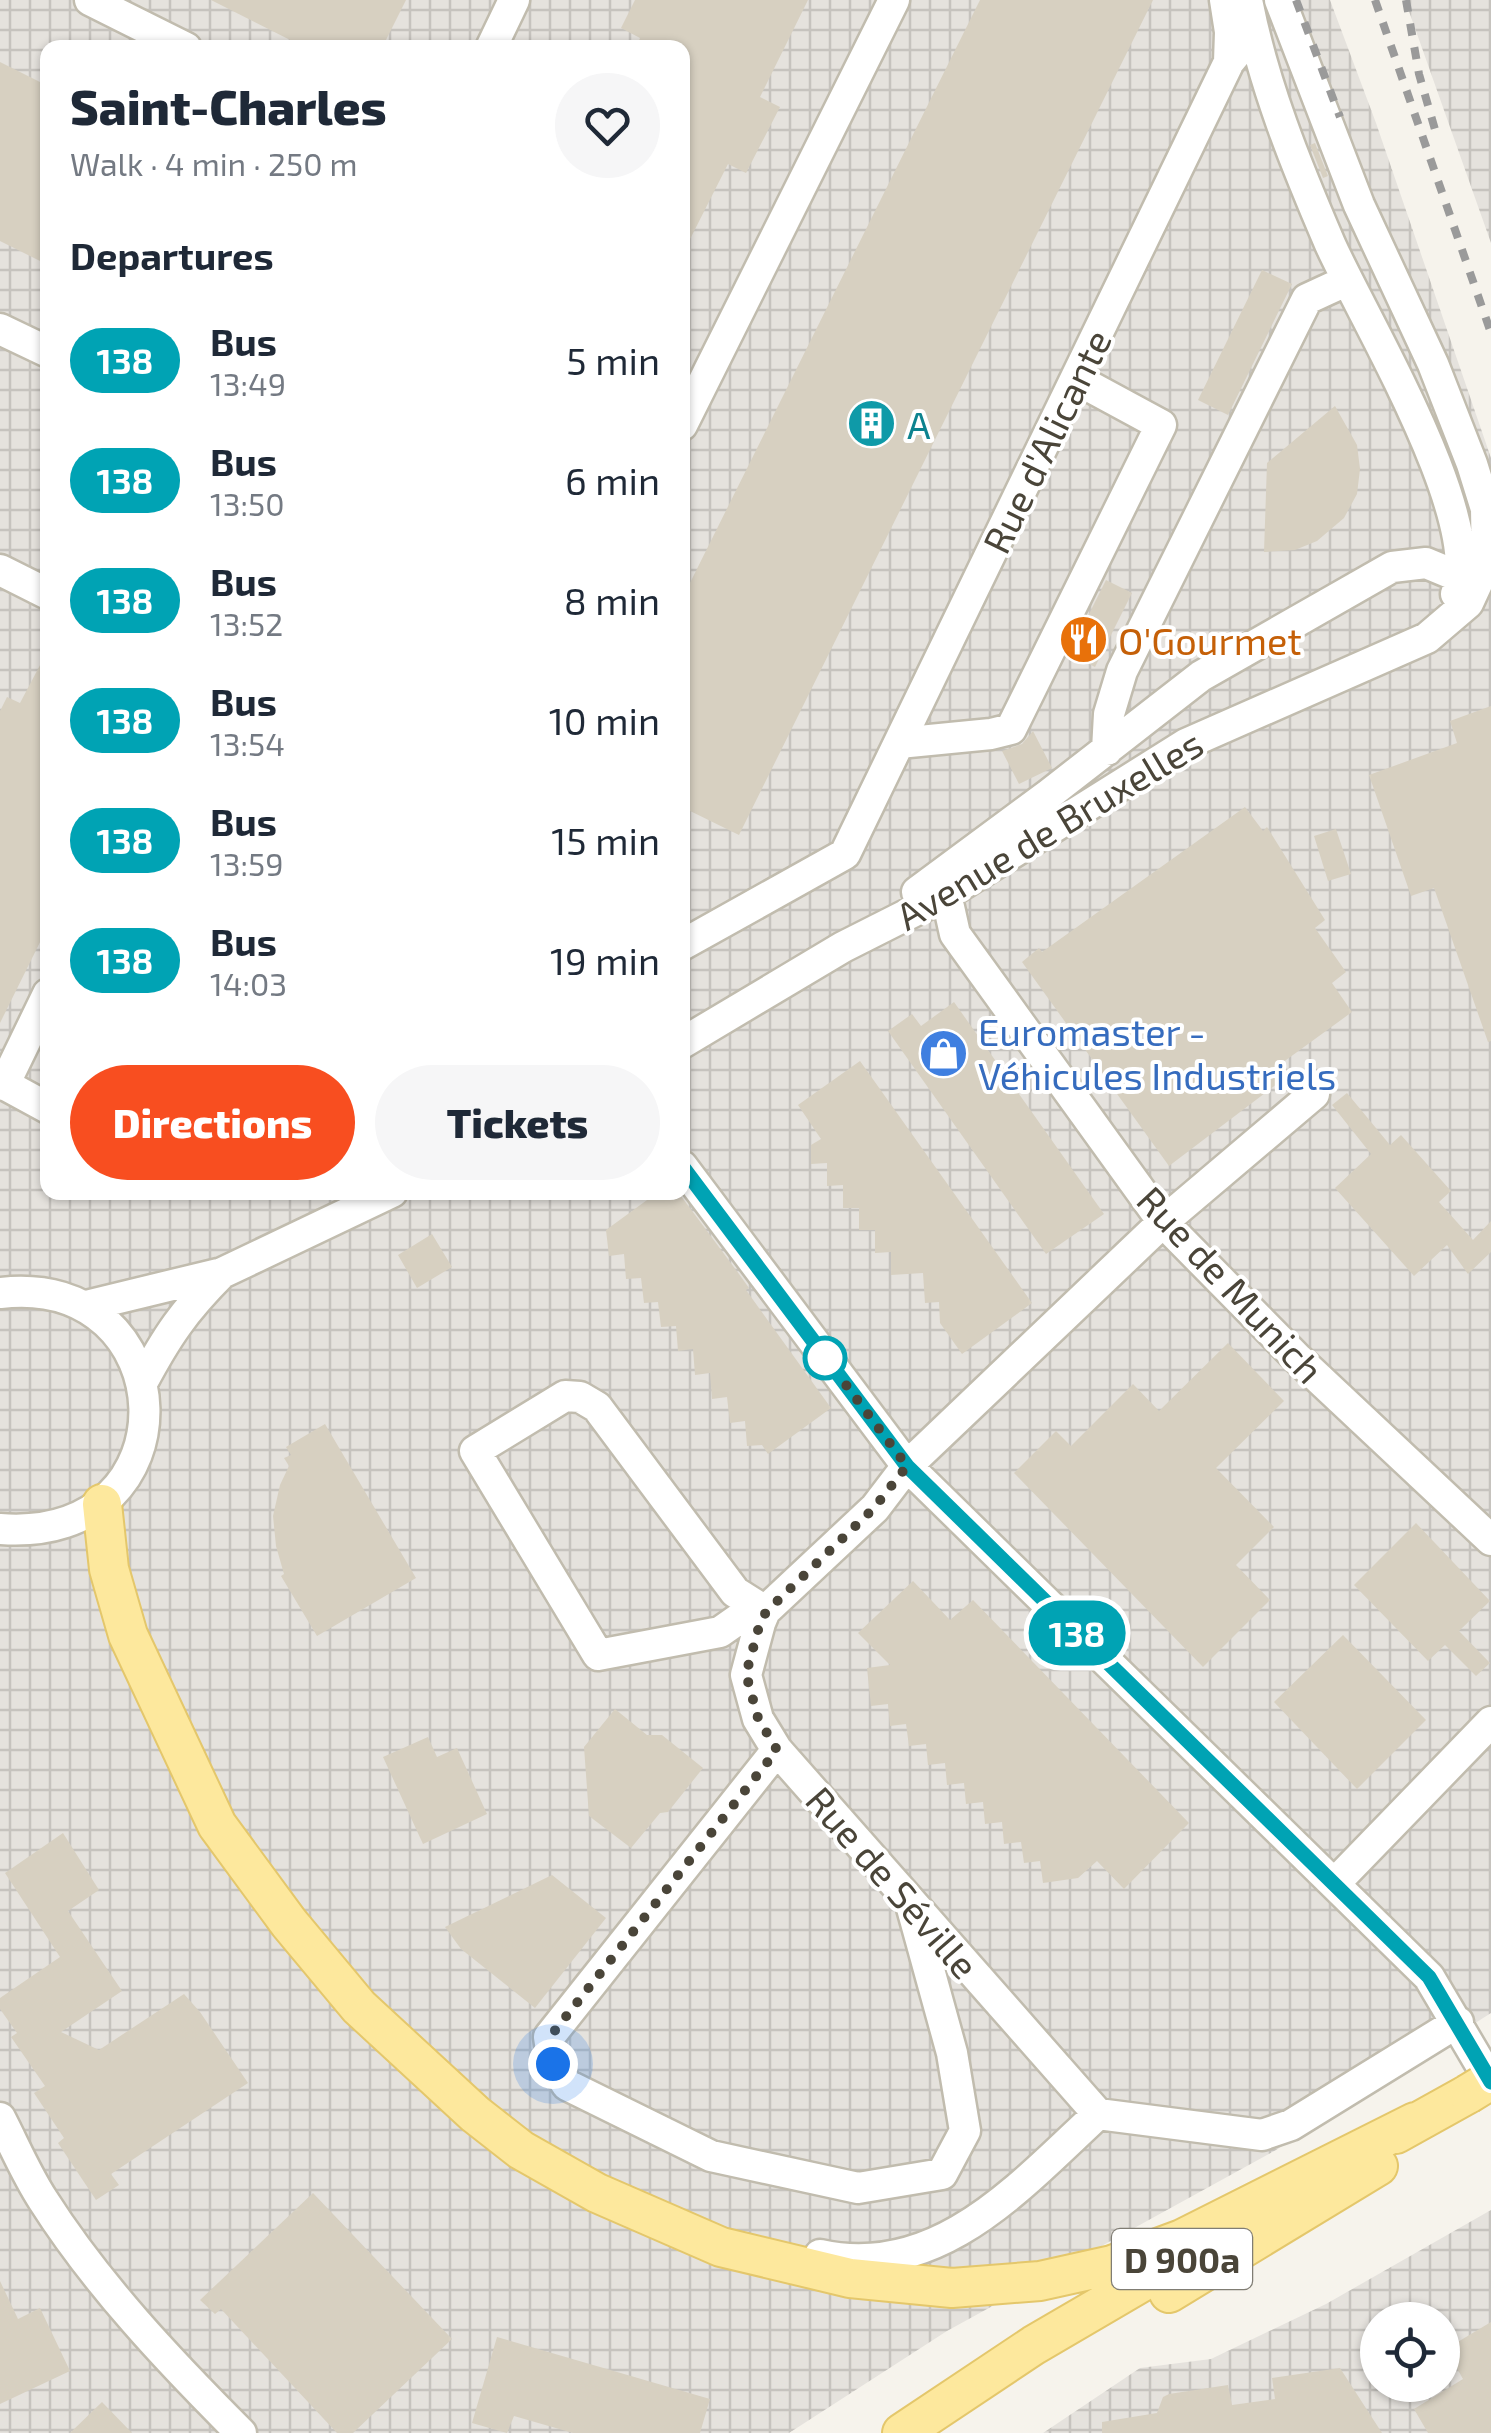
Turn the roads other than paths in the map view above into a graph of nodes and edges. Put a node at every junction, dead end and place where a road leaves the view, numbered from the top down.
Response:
1 (90, 0) edge
2 (514, 0) edge
3 (894, 0) edge
4 (1225, 0) edge
5 (1248, 0) edge
6 (1280, 0) edge
7 (129, 8) edge
8 (1253, 33) junction
9 (175, 40) edge
10 (494, 40) edge
11 (1229, 62) junction
12 (1333, 287) junction
13 (0, 329) edge
14 (40, 348) edge
15 (1076, 379) junction
16 (690, 410) edge
17 (0, 570) edge
18 (1462, 578) junction
19 (40, 590) edge
20 (1427, 638) junction
21 (899, 743) junction
22 (1107, 750) junction
23 (942, 898) junction
24 (690, 940) edge
25 (843, 947) junction
26 (40, 1010) edge
27 (690, 1030) edge
28 (2, 1084) edge
29 (1314, 1094) dead end
30 (40, 1104) edge
31 (690, 1177) edge
32 (375, 1200) edge
33 (1163, 1222) junction
34 (222, 1274) junction
35 (0, 1292) edge
36 (86, 1306) junction
37 (142, 1383) junction
38 (907, 1466) junction
39 (102, 1504) junction
40 (0, 1529) edge
41 (1491, 1540) edge
42 (761, 1609) junction
43 (1491, 1722) edge
44 (777, 1750) junction
45 (1335, 1883) junction
46 (910, 1901) junction
47 (1458, 2022) junction
48 (1483, 2092) edge
49 (1098, 2114) junction
50 (0, 2118) edge
51 (1415, 2122) junction
52 (597, 2193) junction
53 (241, 2433) edge
54 (902, 2433) edge
55 (947, 2433) edge

1 - 7 street
2 - 10 street
3 - 16 street
4 - 11 street
5 - 8 street
5 - 18 street
6 - 20 street, Avenue de Bruxelles
7 - 9 street
8 - 11 street, Rue d'Alicante
8 - 12 street
8 - 18 street
11 - 15 street, Rue d'Alicante
12 - 18 street
12 - 22 street
13 - 14 street
15 - 21 street, Rue d'Alicante
15 - 21 street
17 - 19 street
18 - 20 street
18 - 22 street
20 - 23 street, Avenue de Bruxelles
21 - 24 street, Rue d'Alicante
22 - 25 street
23 - 25 street, Avenue de Bruxelles
23 - 33 street, Rue de Munich
25 - 27 street, Avenue de Bruxelles
26 - 28 street
28 - 30 street
29 - 33 street, Rue de Séville
31 - 38 street
32 - 34 street
33 - 38 street, Rue de Séville
33 - 41 street, Rue de Munich
34 - 36 street
34 - 37 street
35 - 36 street
36 - 37 street
37 - 39 street
38 - 42 street, Rue de Séville
38 - 45 street
39 - 40 street
39 - 52 main road
42 - 42 street
42 - 44 street, Rue de Séville
43 - 45 street
44 - 46 street, Rue de Séville
44 - 46 street
45 - 47 street
46 - 49 street, Rue de Séville
47 - 48 street
47 - 49 street
48 - 51 main road, D 900a
48 - 55 main road, D 900a
49 - 52 street
50 - 53 street
51 - 52 main road
51 - 54 main road, D 900a

